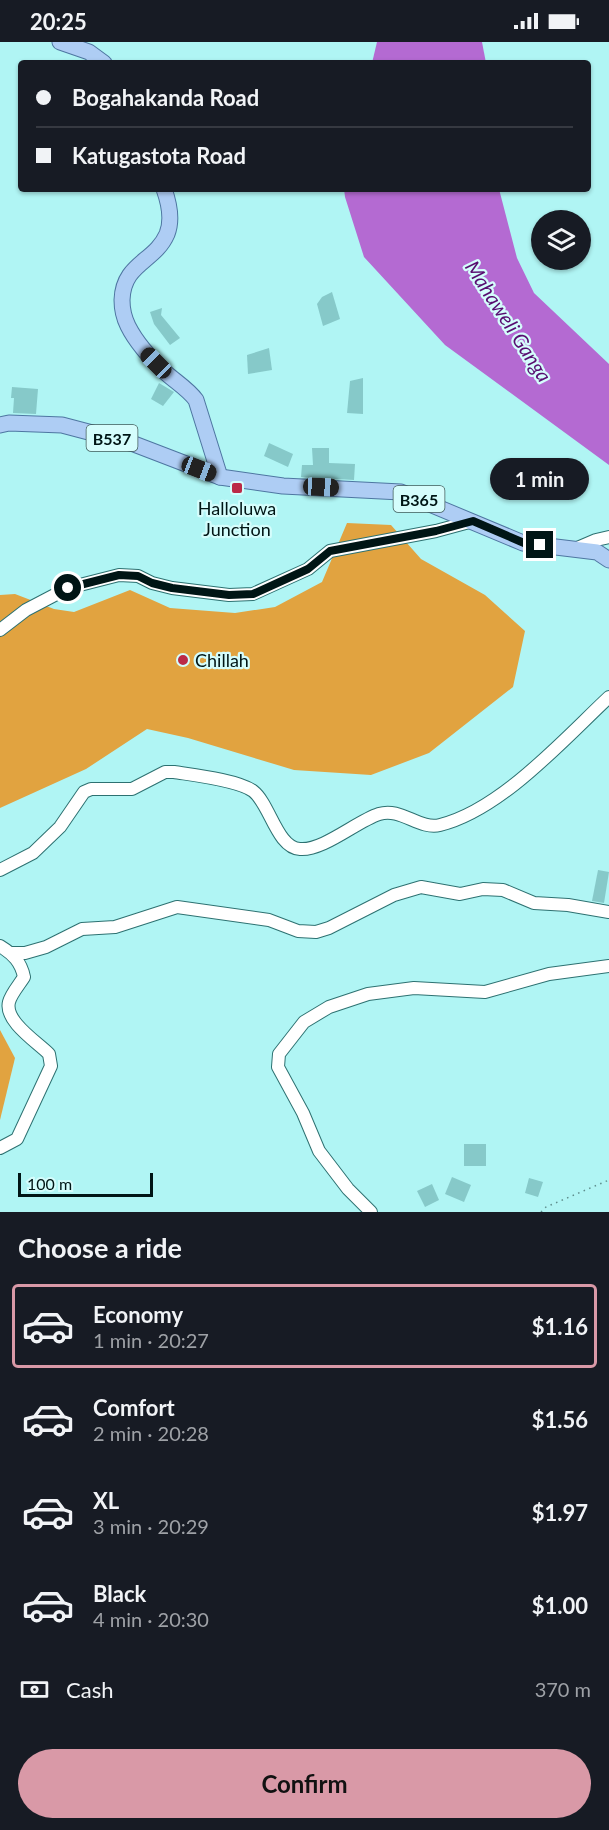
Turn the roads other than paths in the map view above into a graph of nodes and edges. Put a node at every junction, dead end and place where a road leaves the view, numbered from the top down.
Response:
1 (60, 42) edge
2 (92, 47) edge
3 (102, 60) edge
4 (165, 192) edge
5 (0, 425) edge
6 (220, 477) junction
7 (473, 521) junction
8 (609, 537) edge
9 (575, 549) junction
10 (609, 560) edge
11 (0, 630) edge
12 (609, 697) edge
13 (0, 870) edge
14 (609, 912) edge
15 (5, 949) edge
16 (609, 966) edge
17 (0, 1148) edge
18 (371, 1212) edge

1 - 2 main road
2 - 3 main road
4 - 6 main road
5 - 6 main road, B537
6 - 7 main road, B365
7 - 9 main road, B365
7 - 11 street
8 - 9 street
9 - 10 main road, B365
12 - 13 street
14 - 15 street
15 - 17 street
16 - 18 street

